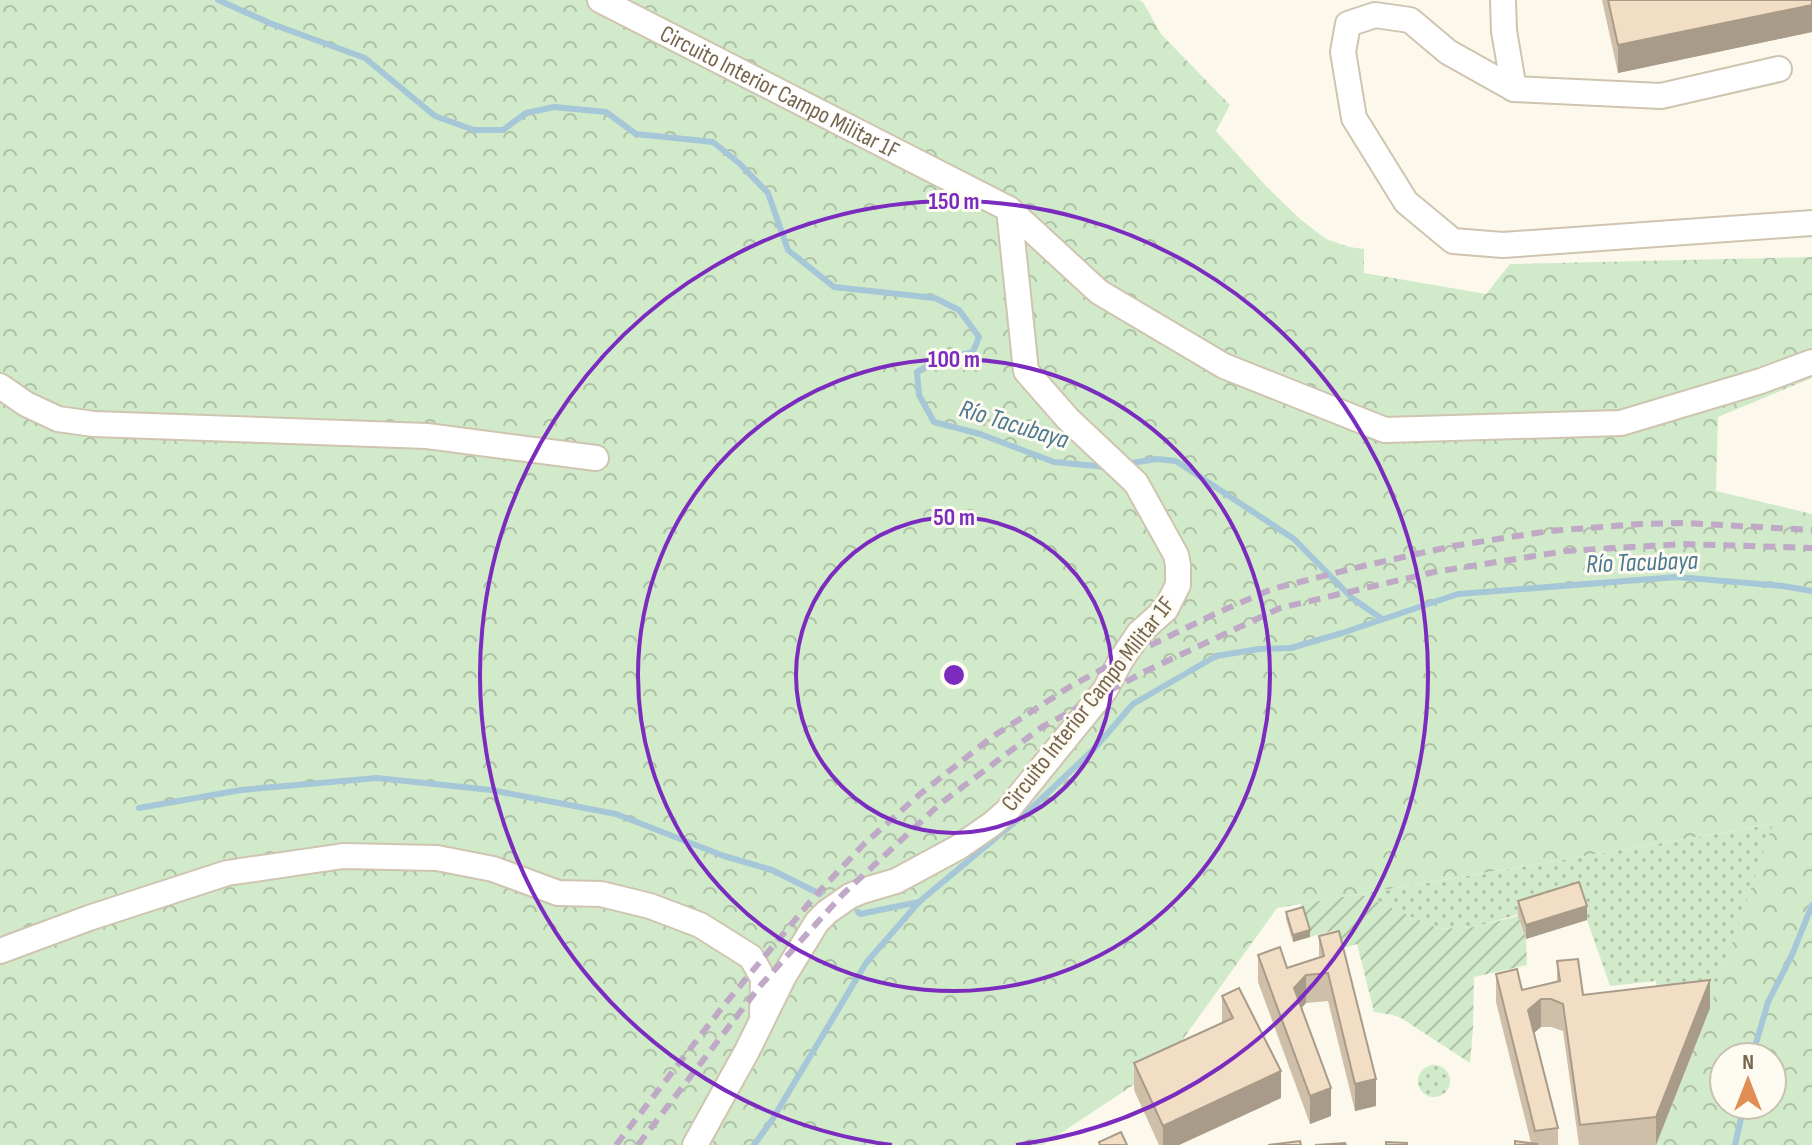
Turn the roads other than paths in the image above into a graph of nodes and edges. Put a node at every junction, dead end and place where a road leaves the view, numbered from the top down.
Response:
1 (600, 0) edge
2 (1503, 0) edge
3 (1779, 69) dead end
4 (1514, 89) junction
5 (1009, 209) junction
6 (1812, 223) edge
7 (1812, 362) edge
8 (0, 386) edge
9 (596, 458) dead end
10 (0, 951) edge
11 (761, 1022) junction
12 (695, 1145) edge

1 - 5 street, Circuito Interior Campo Militar 1F
2 - 4 street
3 - 4 street
4 - 6 street
5 - 7 street
5 - 11 street, Circuito Interior Campo Militar 1F
8 - 9 street
10 - 11 street
11 - 12 street, Circuito Interior Campo Militar 1F

